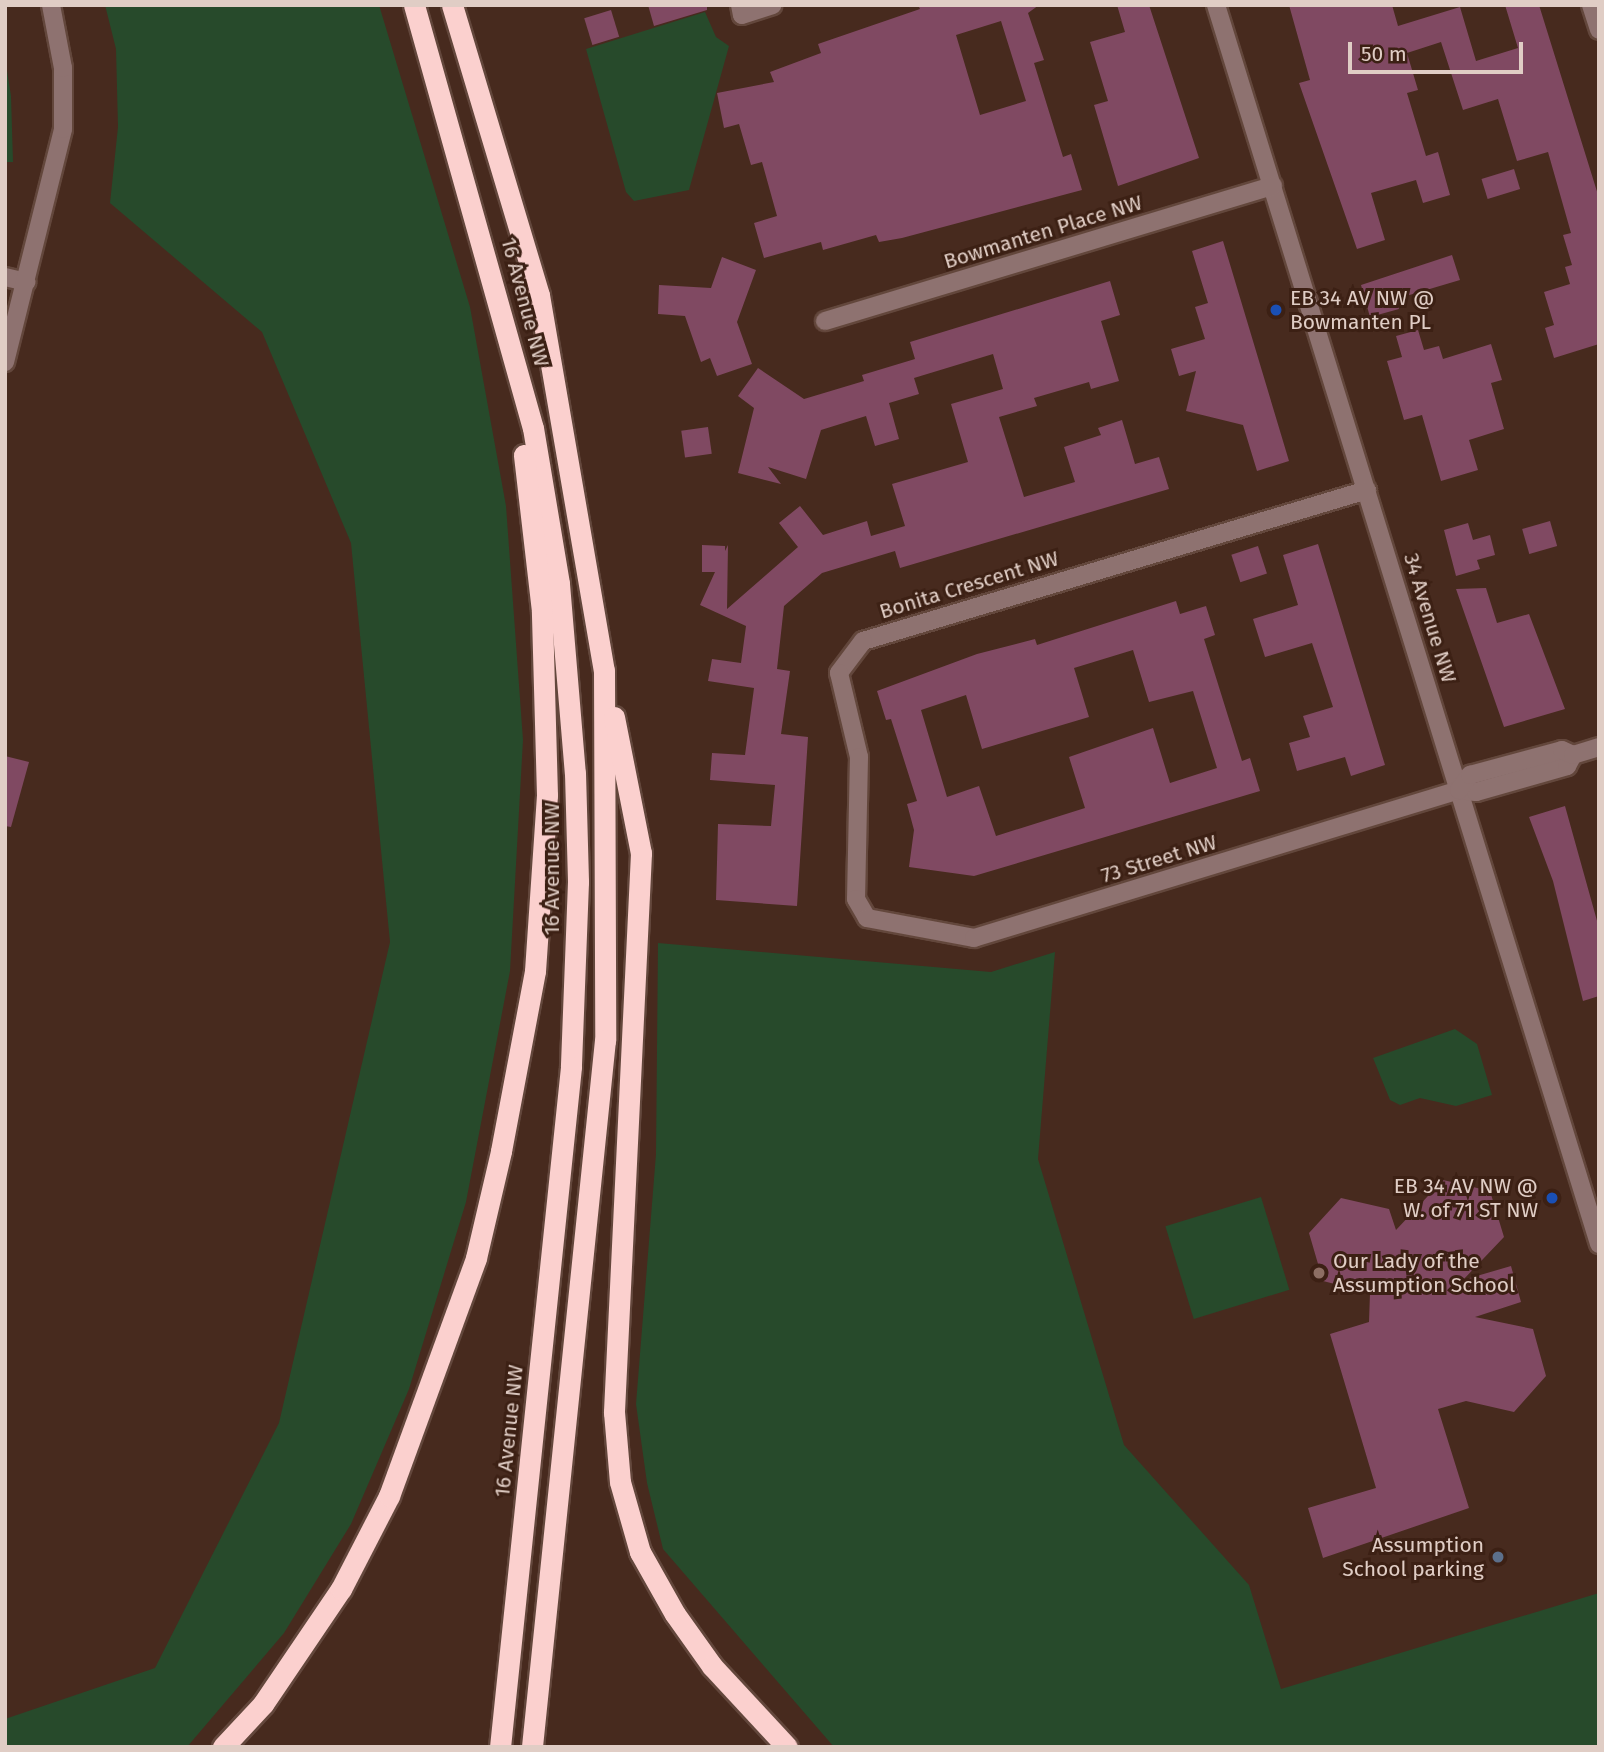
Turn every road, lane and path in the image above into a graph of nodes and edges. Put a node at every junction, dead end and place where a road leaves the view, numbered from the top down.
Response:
1 (51, 5) edge
2 (414, 5) edge
3 (452, 5) edge
4 (740, 5) edge
5 (772, 5) edge
6 (1216, 5) edge
7 (1591, 5) edge
8 (1599, 30) edge
9 (1273, 186) junction
10 (472, 203) junction
11 (5, 277) edge
12 (26, 282) junction
13 (825, 321) dead end
14 (5, 362) edge
15 (1367, 490) junction
16 (604, 670) junction
17 (1599, 747) edge
18 (1460, 790) junction
19 (867, 918) joint
20 (1599, 1244) edge
21 (784, 1743) edge
22 (222, 1747) edge
23 (500, 1747) edge
24 (532, 1747) edge

1 - 12 street
2 - 10 highway, 16 Avenue NW
3 - 16 highway, 16 Avenue NW
4 - 5 street
6 - 9 street, 34 Avenue NW
7 - 8 street
9 - 13 street, Bowmanten Place NW
9 - 15 street, 34 Avenue NW
10 - 22 highway
10 - 23 highway, 16 Avenue NW
11 - 12 street
12 - 14 street
15 - 18 street, 34 Avenue NW
15 - 19 street, Bonita Crescent NW
16 - 21 highway
16 - 24 highway, 16 Avenue NW
17 - 18 street, 73 Street NW
18 - 19 street, 73 Street NW
18 - 20 street, 34 Avenue NW

